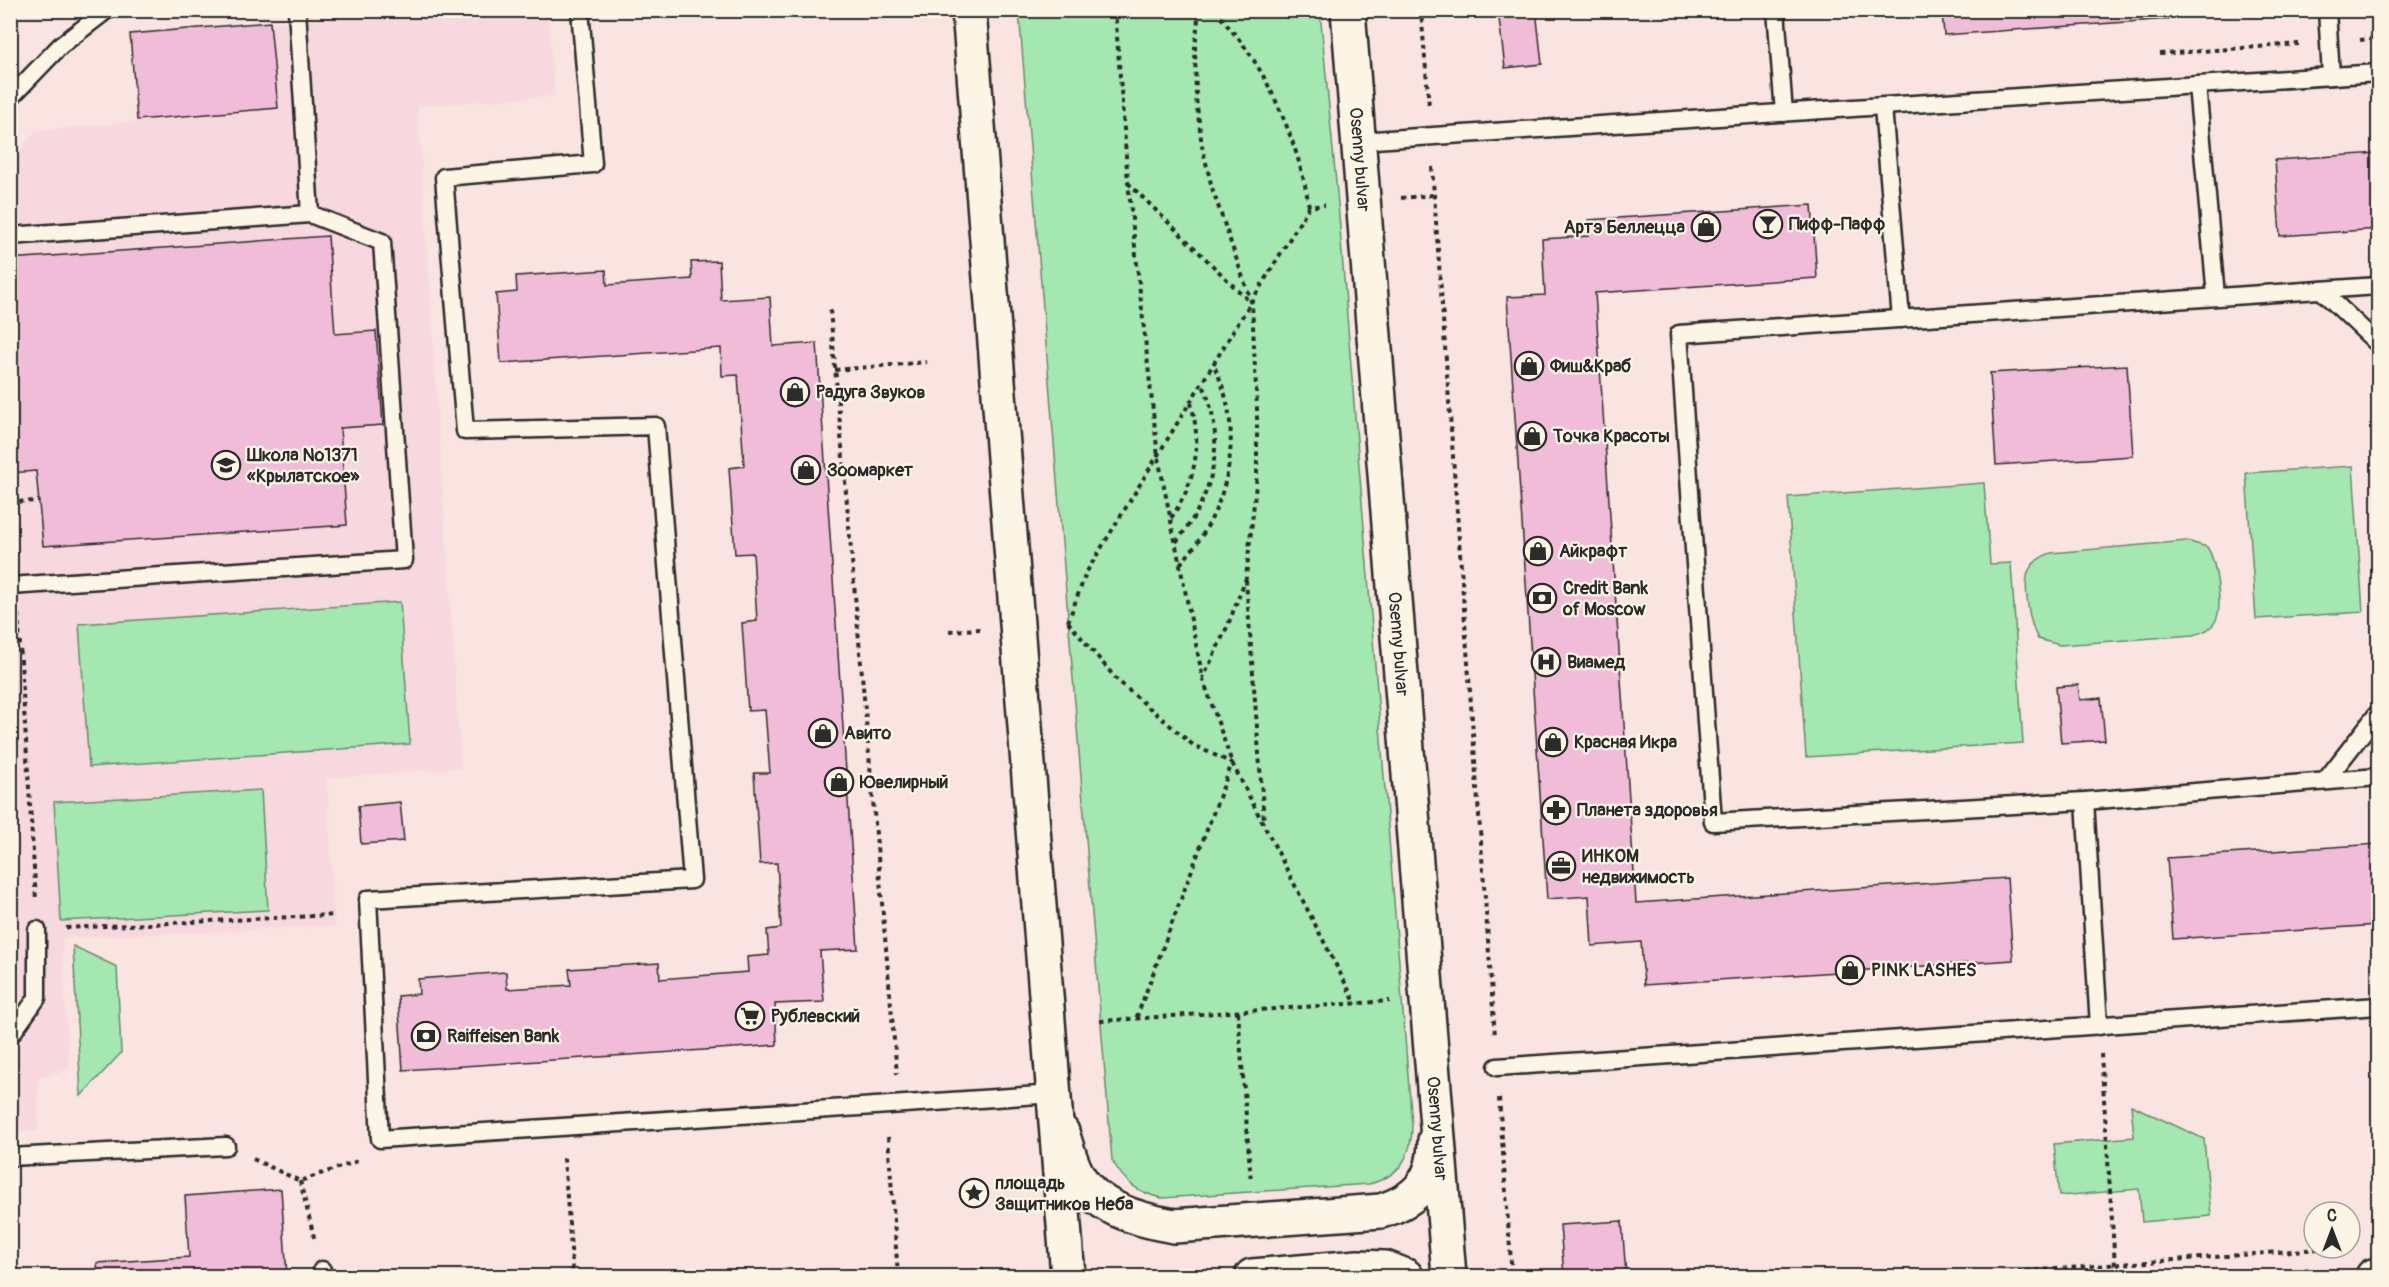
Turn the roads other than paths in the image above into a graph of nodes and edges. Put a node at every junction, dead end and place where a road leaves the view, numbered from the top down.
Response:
1 (107, 10) edge
2 (297, 10) edge
3 (580, 10) edge
4 (969, 10) edge
5 (1348, 10) edge
6 (1776, 10) edge
7 (2327, 10) edge
8 (2379, 73) edge
9 (2331, 76) junction
10 (2197, 86) junction
11 (10, 98) edge
12 (1883, 107) junction
13 (1784, 113) junction
14 (1359, 141) junction
15 (310, 214) junction
16 (10, 236) edge
17 (2379, 286) edge
18 (2320, 290) junction
19 (2216, 296) junction
20 (1901, 319) junction
21 (2379, 344) edge
22 (13, 586) edge
23 (2379, 713) edge
24 (2379, 777) edge
25 (2325, 781) junction
26 (2085, 801) junction
27 (37, 930) road end
28 (2379, 1006) edge
29 (2099, 1026) junction
30 (10, 1036) edge
31 (1497, 1067) road end
32 (1055, 1100) junction
33 (1436, 1124) junction
34 (226, 1146) road end
35 (10, 1157) edge
36 (1068, 1276) edge
37 (1252, 1276) edge
38 (1406, 1276) edge
39 (1449, 1276) edge
40 (2373, 1276) edge
41 (2379, 1276) edge

1 - 11 lane
2 - 15 lane
3 - 32 lane
4 - 32 street
5 - 14 street, Osenny bulvar
6 - 13 lane
7 - 9 lane
8 - 9 lane
9 - 10 lane
10 - 12 lane
10 - 19 lane
12 - 13 lane
12 - 20 lane
13 - 14 lane
14 - 33 street, Osenny bulvar
15 - 16 lane
15 - 22 lane
17 - 18 lane
18 - 19 lane
18 - 21 lane
19 - 20 lane
20 - 26 lane
23 - 25 lane
24 - 25 lane
25 - 26 lane
26 - 29 lane
27 - 30 lane
28 - 29 lane
29 - 31 lane
32 - 33 street
32 - 36 street
33 - 39 street, Osenny bulvar
34 - 35 lane
37 - 38 street
40 - 41 street

